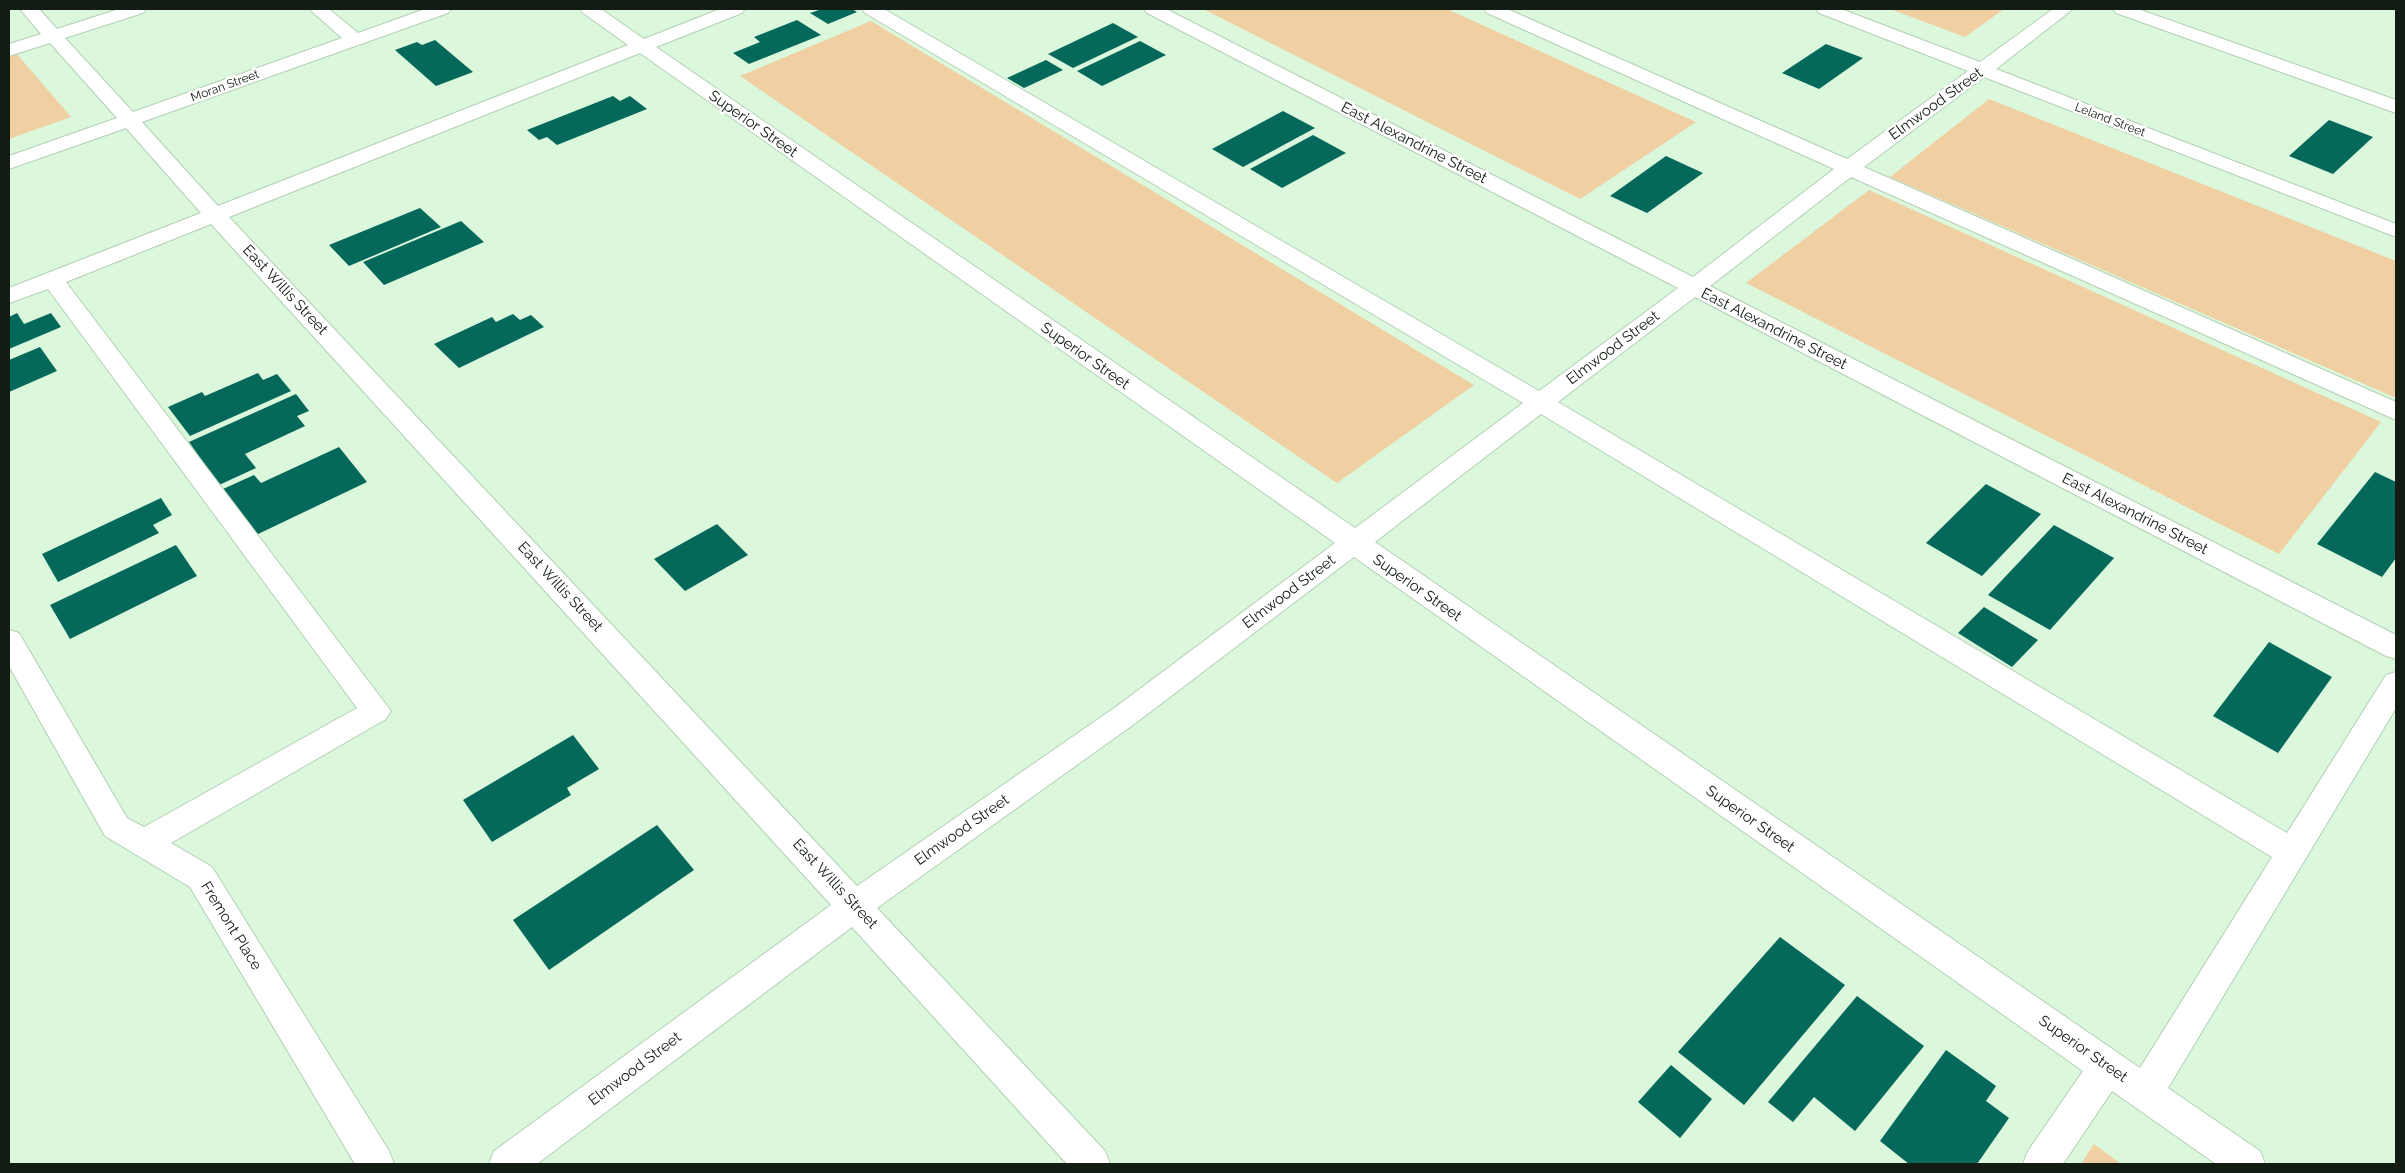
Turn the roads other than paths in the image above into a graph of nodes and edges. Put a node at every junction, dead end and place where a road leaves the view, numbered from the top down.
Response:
1 (29, 9) edge
2 (137, 9) edge
3 (318, 9) edge
4 (442, 9) edge
5 (589, 9) edge
6 (736, 9) edge
7 (871, 9) edge
8 (1153, 9) edge
9 (1493, 9) edge
10 (1825, 9) edge
11 (2064, 9) edge
12 (2122, 9) edge
13 (54, 35) junction
14 (356, 40) junction
15 (642, 46) junction
16 (9, 50) edge
17 (1982, 71) junction
18 (2396, 106) edge
19 (129, 120) junction
20 (9, 163) edge
21 (1849, 168) junction
22 (215, 215) junction
23 (2396, 231) edge
24 (52, 279) junction
25 (1694, 288) junction
26 (9, 296) edge
27 (1540, 403) junction
28 (2396, 412) edge
29 (1353, 543) junction
30 (2393, 640) edge
31 (9, 642) edge
32 (2396, 683) edge
33 (144, 843) junction
34 (2292, 852) junction
35 (855, 906) junction
36 (2107, 1067) junction
37 (2145, 1093) junction
38 (376, 1164) edge
39 (506, 1164) edge
40 (1092, 1164) edge
41 (2041, 1164) edge
42 (2247, 1164) edge

1 - 13 street, East Willis Street
2 - 13 street
3 - 14 street
4 - 14 street, Moran Street
5 - 15 street, Superior Street
6 - 15 street
7 - 27 street
8 - 25 street, East Alexandrine Street
9 - 21 street
10 - 17 street, Leland Street
11 - 17 street, Elmwood Street
12 - 18 street
13 - 16 street
13 - 19 street, East Willis Street
14 - 19 street, Moran Street
15 - 22 street
15 - 29 street, Superior Street
17 - 21 street, Elmwood Street
17 - 23 street, Leland Street
19 - 20 street, Moran Street
19 - 22 street, East Willis Street
21 - 25 street, Elmwood Street
21 - 28 street
22 - 24 street
22 - 35 street, East Willis Street
24 - 26 street
24 - 33 street
25 - 27 street, Elmwood Street
25 - 30 street, East Alexandrine Street
27 - 29 street, Elmwood Street
27 - 34 street
29 - 35 street, Elmwood Street
29 - 36 street, Superior Street
31 - 33 street, Fremont Place
32 - 34 street
33 - 38 street, Fremont Place
34 - 37 street
35 - 39 street, Elmwood Street
35 - 40 street, East Willis Street
36 - 37 street, Superior Street
36 - 41 street
37 - 42 street, Superior Street

